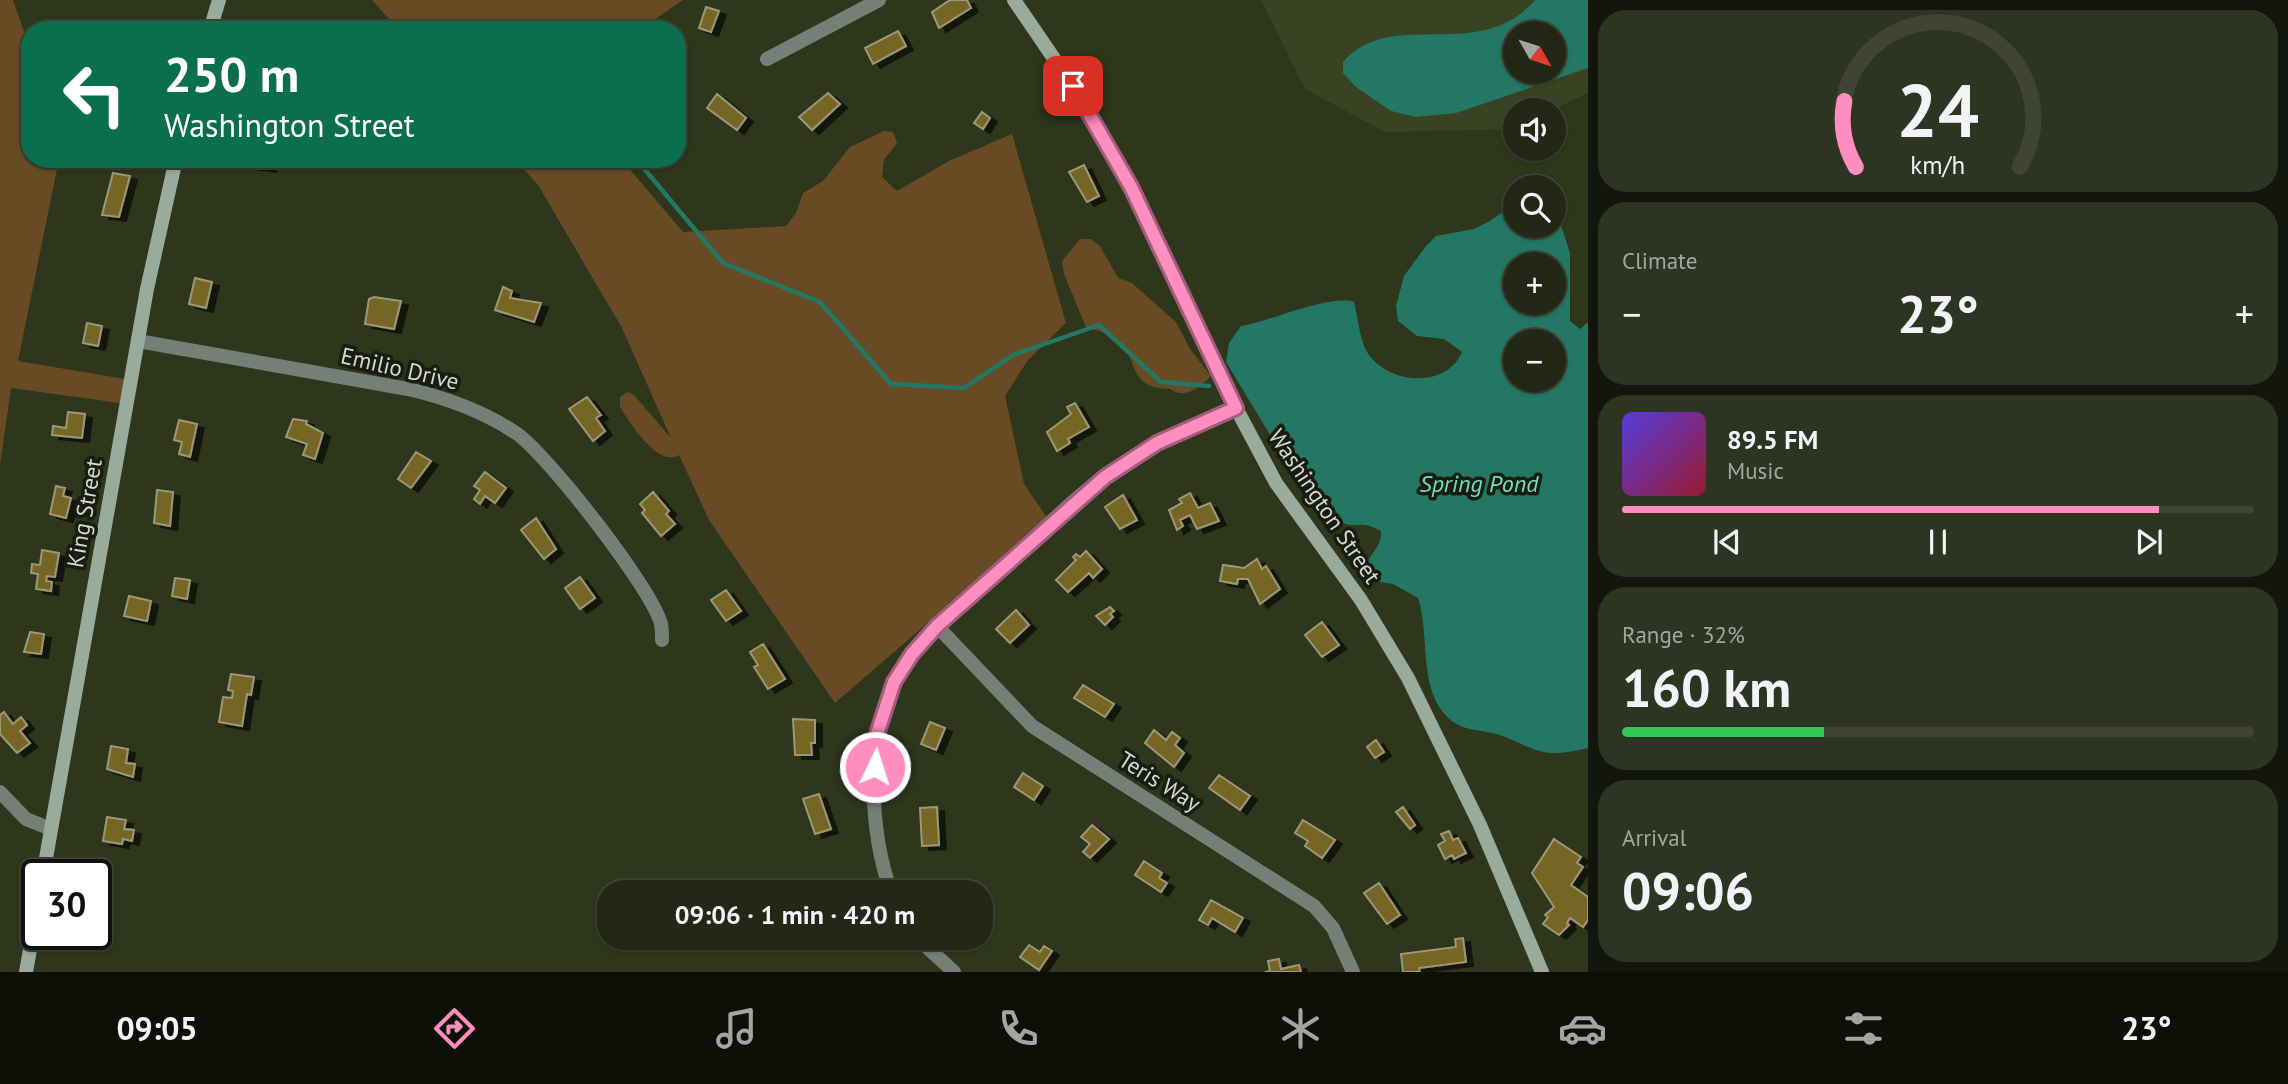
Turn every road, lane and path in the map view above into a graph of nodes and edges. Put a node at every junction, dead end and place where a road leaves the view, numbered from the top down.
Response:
1 (219, 0) edge
2 (879, 0) edge
3 (1014, 0) edge
4 (213, 21) edge
5 (767, 59) dead end
6 (174, 168) edge
7 (138, 341) junction
8 (1236, 408) junction
9 (937, 626) junction
10 (662, 640) dead end
11 (0, 792) edge
12 (51, 829) junction
13 (46, 859) edge
14 (888, 880) edge
15 (30, 950) edge
16 (930, 950) edge
17 (26, 972) edge
18 (954, 972) edge
19 (1353, 972) edge
20 (1542, 972) edge

1 - 4 main road
2 - 5 street
3 - 8 main road, Washington Street
6 - 7 main road, King Street
7 - 10 street, Emilio Drive
7 - 12 main road, King Street
8 - 9 street
8 - 20 main road, Washington Street
9 - 14 street
9 - 19 street, Teris Way
11 - 12 street
12 - 13 main road, King Street
15 - 17 main road
16 - 18 street

